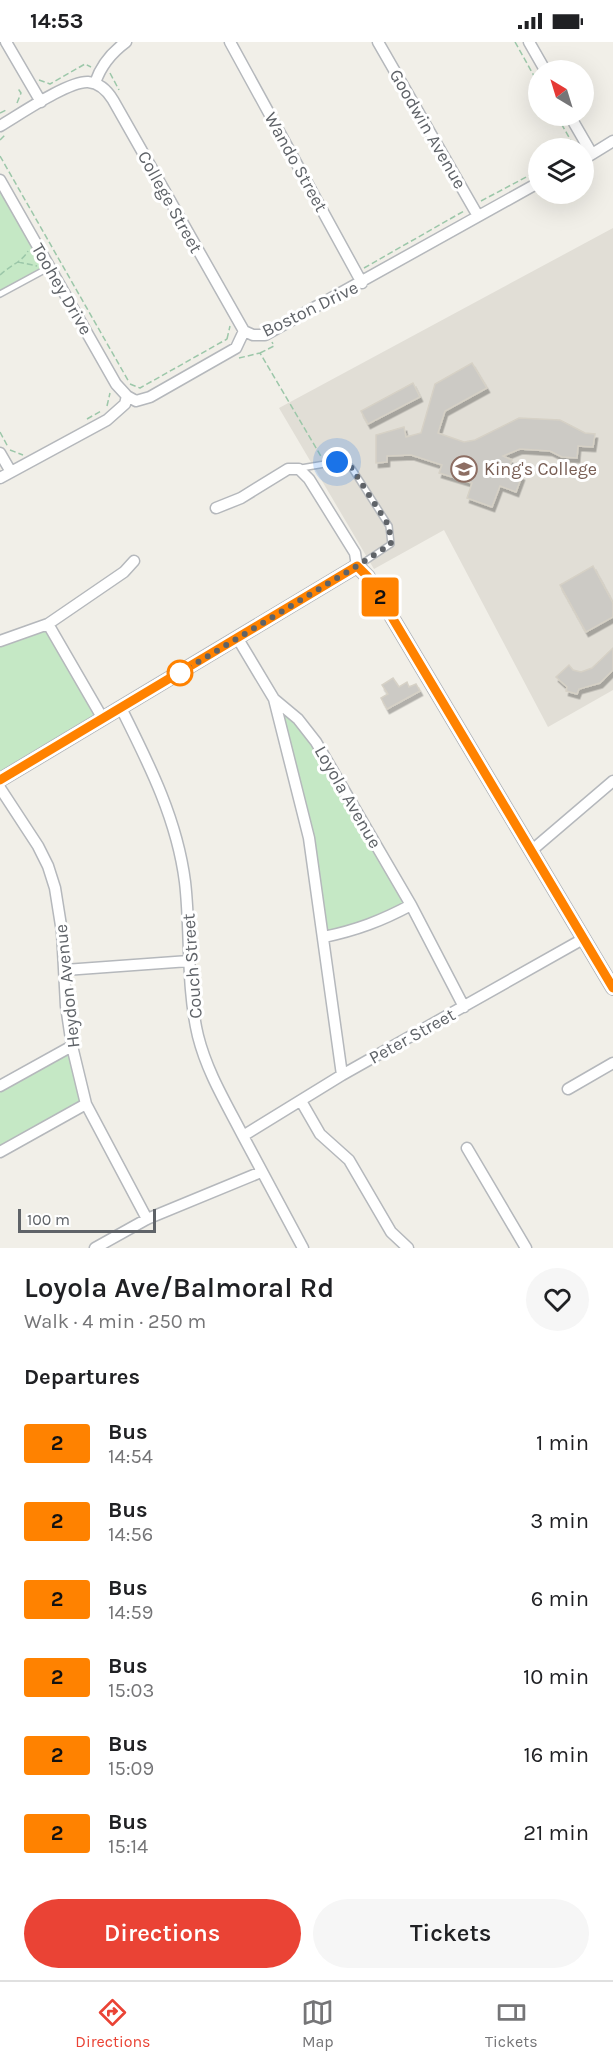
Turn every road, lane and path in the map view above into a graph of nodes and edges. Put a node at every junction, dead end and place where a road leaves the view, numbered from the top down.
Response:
1 (6, 42) edge
2 (126, 42) edge
3 (230, 42) edge
4 (378, 42) edge
5 (515, 42) edge
6 (529, 42) edge
7 (539, 60) edge
8 (528, 65) edge
9 (100, 70) junction
10 (92, 82) junction
11 (31, 84) junction
12 (121, 93) dead end
13 (41, 102) junction
14 (17, 104) dead end
15 (8, 108) dead end
16 (0, 113) edge
17 (0, 126) edge
18 (613, 141) edge
19 (594, 152) edge
20 (0, 156) edge
21 (528, 177) edge
22 (0, 180) edge
23 (528, 188) edge
24 (472, 206) junction
25 (478, 216) junction
26 (34, 240) junction
27 (17, 262) junction
28 (49, 267) junction
29 (356, 272) junction
30 (0, 275) edge
31 (362, 283) junction
32 (0, 294) edge
33 (244, 331) junction
34 (234, 349) junction
35 (129, 383) dead end
36 (127, 396) junction
37 (0, 432) edge
38 (5, 452) edge
39 (326, 464) junction
40 (299, 469) junction
41 (11, 472) junction
42 (0, 478) edge
43 (216, 508) dead end
44 (134, 561) dead end
45 (357, 566) junction
46 (48, 624) junction
47 (238, 639) junction
48 (0, 641) edge
49 (274, 699) junction
50 (121, 708) junction
51 (103, 719) junction
52 (0, 780) edge
53 (613, 781) edge
54 (0, 788) edge
55 (531, 851) junction
56 (411, 905) junction
57 (324, 937) junction
58 (583, 939) junction
59 (189, 961) junction
60 (64, 970) junction
61 (613, 988) edge
62 (464, 1007) junction
63 (72, 1046) junction
64 (613, 1063) edge
65 (342, 1075) junction
66 (0, 1086) edge
67 (568, 1089) dead end
68 (301, 1101) junction
69 (86, 1104) junction
70 (243, 1136) junction
71 (467, 1148) dead end
72 (0, 1152) edge
73 (261, 1172) junction
74 (147, 1218) junction
75 (95, 1248) edge
76 (303, 1248) edge
77 (408, 1248) edge
78 (526, 1248) edge

1 - 11 street
2 - 9 street
3 - 29 street, Wando Street
4 - 24 street, Goodwin Avenue
5 - 8 path
6 - 7 street
9 - 10 street
9 - 11 path
9 - 12 path
10 - 13 street
10 - 33 street, College Street
11 - 13 street
11 - 14 path
13 - 17 street
15 - 16 path
18 - 19 street
20 - 35 path
21 - 24 path
22 - 26 street, Toohey Drive
23 - 25 street, Boston Drive
24 - 25 street, Goodwin Avenue
24 - 29 path
25 - 31 street, Boston Drive
26 - 27 path
26 - 28 street, Toohey Drive
27 - 28 path
27 - 30 path
28 - 32 lane
28 - 36 street, Toohey Drive
29 - 31 street, Wando Street
31 - 33 street, Boston Drive
33 - 34 street, Boston Drive
34 - 36 street
34 - 39 path
36 - 41 street
37 - 38 path
38 - 41 street
39 - 40 lane
39 - 45 lane
40 - 43 street
40 - 45 street
41 - 42 street
44 - 46 street
45 - 47 street
45 - 55 street
46 - 48 street
46 - 51 street
47 - 49 street, Loyola Avenue
47 - 50 street
49 - 56 street, Loyola Avenue
49 - 57 street, Loyola Avenue
50 - 51 street
50 - 59 street, Couch Street
51 - 52 street
53 - 55 street
54 - 60 street, Heydon Avenue
55 - 58 street
56 - 57 street
56 - 62 street, Loyola Avenue
57 - 65 street, Loyola Avenue
58 - 61 street
58 - 62 street, Peter Street
59 - 60 street
59 - 70 street, Couch Street
60 - 63 street, Heydon Avenue
62 - 65 street, Peter Street
63 - 66 street
63 - 69 street, Heydon Avenue
64 - 67 street
65 - 68 street, Peter Street
68 - 70 street, Peter Street
68 - 77 street
69 - 72 street
69 - 74 street, Heydon Avenue
70 - 73 street, Couch Street
71 - 78 street
73 - 74 street
73 - 76 street, Couch Street
74 - 75 street

